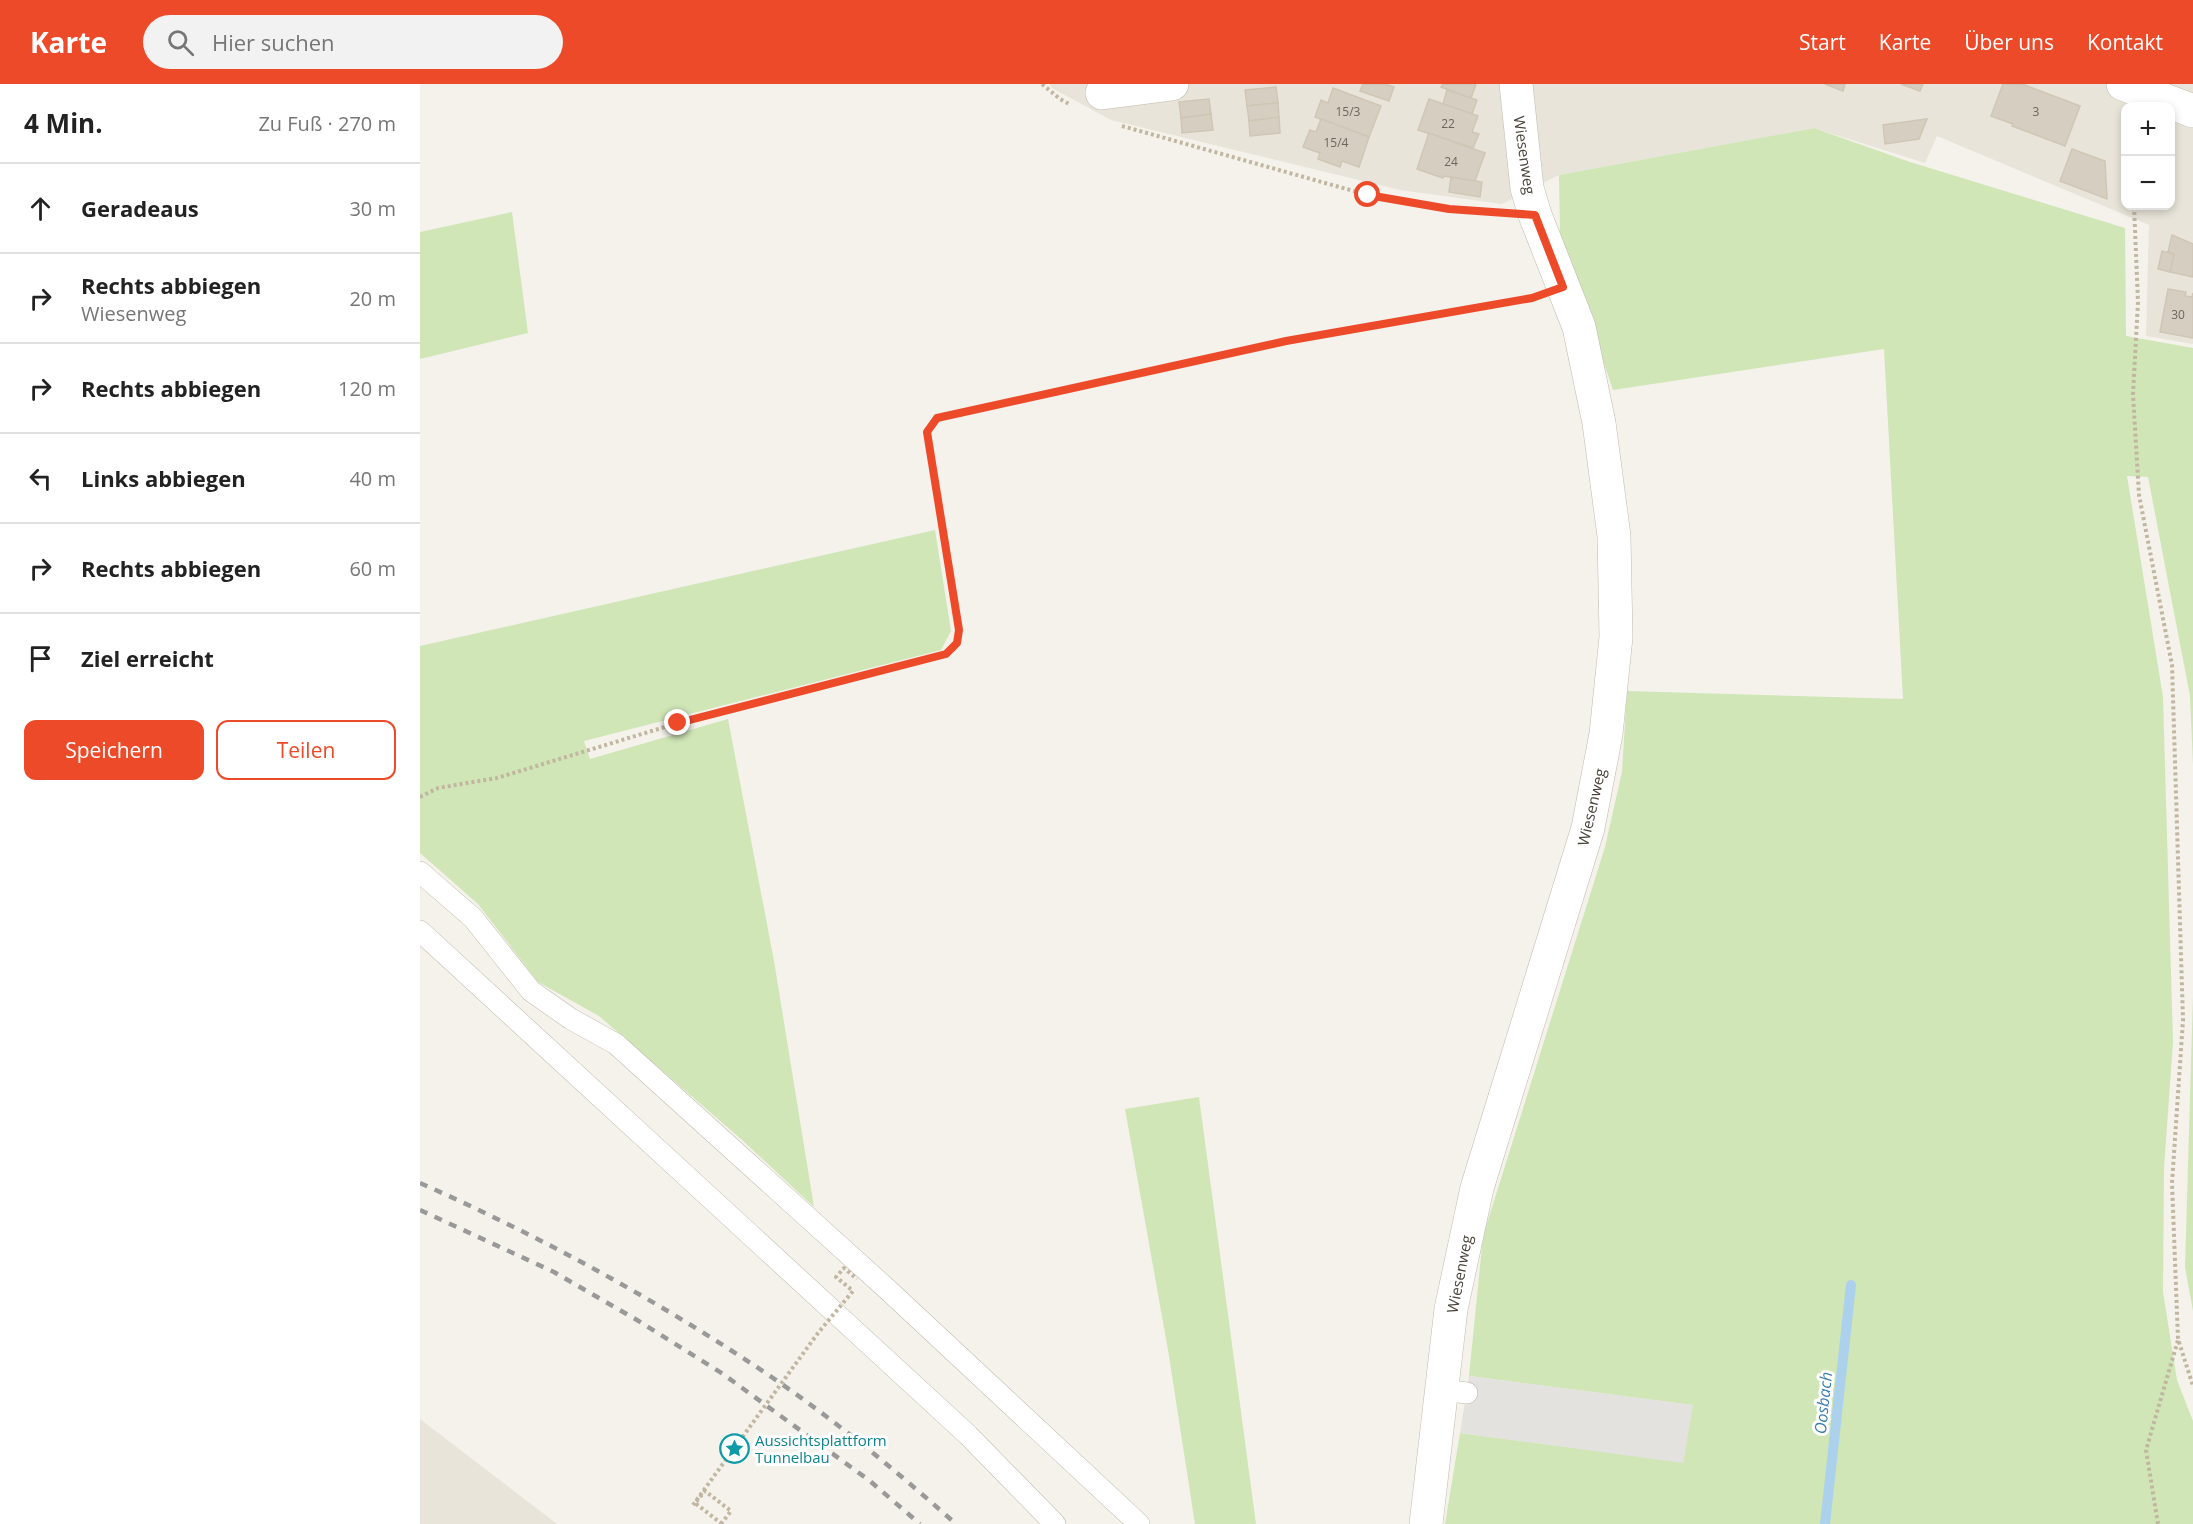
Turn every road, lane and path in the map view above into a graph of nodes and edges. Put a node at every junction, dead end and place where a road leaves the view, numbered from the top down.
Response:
1 (1042, 84) edge
2 (1172, 84) edge
3 (1516, 84) edge
4 (2122, 84) edge
5 (1098, 109) junction
6 (2193, 111) edge
7 (2134, 210) edge
8 (1535, 215) junction
9 (1563, 287) junction
10 (420, 797) edge
11 (420, 872) edge
12 (420, 931) edge
13 (857, 1279) dead end
14 (2178, 1339) junction
15 (2193, 1386) edge
16 (721, 1524) edge
17 (1055, 1524) edge
18 (1138, 1524) edge
19 (1426, 1524) edge
20 (2158, 1524) edge

1 - 5 path
2 - 5 street
3 - 8 street, Wiesenweg
4 - 6 street
5 - 8 path
7 - 14 path
8 - 9 street, Wiesenweg
9 - 10 path
9 - 19 street, Wiesenweg
11 - 18 lane
12 - 17 lane
13 - 16 path, bridge
14 - 15 path
14 - 20 path
16 - 16 path, bridge

